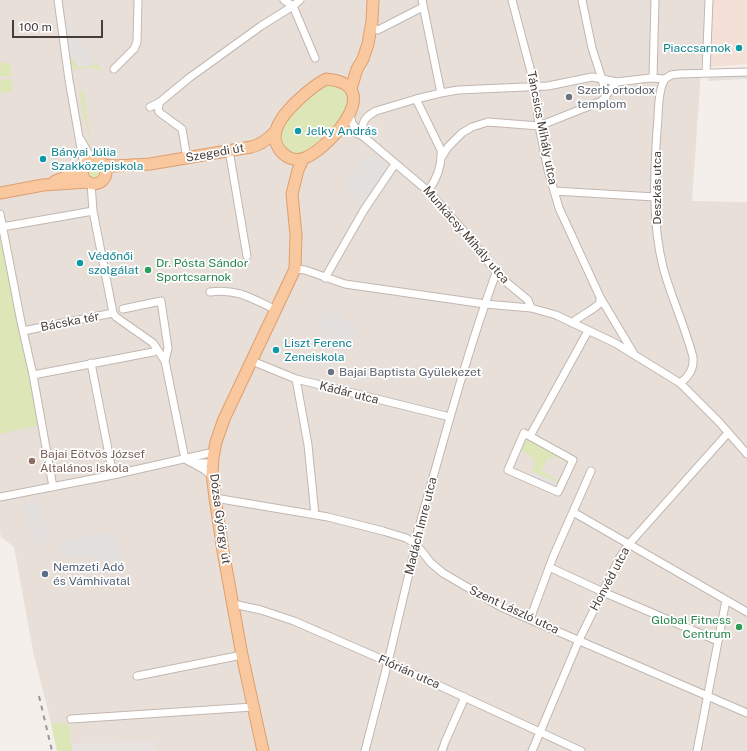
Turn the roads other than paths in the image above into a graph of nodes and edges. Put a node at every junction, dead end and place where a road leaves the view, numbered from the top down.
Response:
1 (58, 0) edge
2 (138, 0) edge
3 (284, 0) edge
4 (300, 0) edge
5 (372, 0) edge
6 (512, 0) edge
7 (582, 0) edge
8 (654, 0) edge
9 (709, 0) edge
10 (423, 4) edge
11 (293, 6) junction
12 (372, 27) junction
13 (315, 58) dead end
14 (114, 69) dead end
15 (357, 69) junction
16 (747, 72) edge
17 (706, 73) junction
18 (653, 78) junction
19 (602, 79) junction
20 (665, 79) junction
21 (340, 81) junction
22 (617, 82) junction
23 (535, 87) junction
24 (351, 89) junction
25 (441, 93) junction
26 (606, 97) junction
27 (416, 99) junction
28 (160, 102) junction
29 (150, 107) dead end
30 (350, 113) junction
31 (539, 126) junction
32 (76, 129) junction
33 (276, 132) junction
34 (336, 134) junction
35 (362, 136) junction
36 (256, 146) junction
37 (278, 149) junction
38 (229, 150) junction
39 (288, 157) junction
40 (187, 158) junction
41 (441, 158) junction
42 (303, 159) junction
43 (102, 163) junction
44 (150, 164) junction
45 (395, 164) junction
46 (83, 168) junction
47 (105, 177) junction
48 (294, 182) junction
49 (90, 183) junction
50 (43, 185) junction
51 (428, 191) junction
52 (554, 191) junction
53 (0, 193) edge
54 (654, 197) junction
55 (93, 211) junction
56 (0, 214) edge
57 (2, 226) junction
58 (247, 256) dead end
59 (295, 269) junction
60 (496, 273) junction
61 (325, 278) junction
62 (210, 292) dead end
63 (600, 296) junction
64 (485, 304) junction
65 (531, 308) junction
66 (123, 309) dead end
67 (276, 310) junction
68 (113, 313) junction
69 (572, 323) junction
70 (23, 331) junction
71 (588, 331) junction
72 (153, 352) dead end
73 (634, 354) junction
74 (165, 361) junction
75 (252, 361) junction
76 (91, 363) junction
77 (33, 375) junction
78 (296, 379) junction
79 (680, 383) junction
80 (450, 417) junction
81 (728, 433) junction
82 (531, 434) junction
83 (214, 452) junction
84 (747, 454) edge
85 (188, 461) junction
86 (212, 463) junction
87 (591, 471) dead end
88 (114, 475) junction
89 (213, 477) junction
90 (53, 486) junction
91 (0, 497) edge
92 (215, 498) junction
93 (573, 512) junction
94 (316, 515) junction
95 (416, 544) junction
96 (629, 544) junction
97 (549, 567) junction
98 (603, 592) junction
99 (726, 600) junction
100 (233, 604) junction
101 (747, 612) edge
102 (530, 619) junction
103 (579, 640) junction
104 (718, 641) junction
105 (242, 655) junction
106 (388, 662) junction
107 (137, 676) dead end
108 (708, 696) junction
109 (465, 697) junction
110 (253, 707) junction
111 (747, 713) edge
112 (71, 719) dead end
113 (540, 732) junction
114 (263, 751) edge
115 (365, 751) edge
116 (442, 751) edge
117 (532, 751) edge
118 (581, 751) edge
119 (697, 751) edge

1 - 32 street
2 - 14 street
3 - 11 street
4 - 11 street
5 - 12 main road
6 - 23 street, Táncsics Mihály utca
7 - 19 street
8 - 18 street
9 - 17 street
10 - 12 street
10 - 25 street
11 - 13 street
11 - 28 street
12 - 15 main road
15 - 21 main road
15 - 24 main road
16 - 17 street
17 - 20 street
18 - 20 street
18 - 22 street
19 - 22 street
19 - 23 street
19 - 26 street
20 - 54 street, Deszkás utca
21 - 24 main road
21 - 33 main road
22 - 26 street
23 - 25 street
23 - 31 street, Táncsics Mihály utca
24 - 30 main road
25 - 27 street
26 - 31 street
27 - 35 street
27 - 41 street
28 - 29 street
28 - 40 street
30 - 34 main road
30 - 35 street
31 - 41 street
31 - 52 street, Táncsics Mihály utca
32 - 43 street
32 - 46 street
33 - 36 main road, Szegedi út
33 - 37 main road
34 - 35 street
34 - 42 main road
35 - 45 street, Munkácsy Mihály utca
36 - 37 main road
36 - 38 main road, Szegedi út
37 - 39 main road
38 - 40 main road, Szegedi út
38 - 58 street
39 - 42 main road
39 - 48 main road, Dózsa György út
40 - 44 main road, Szegedi út
41 - 51 street
42 - 48 main road, Dózsa György út
43 - 44 main road, Szegedi út
43 - 46 main road
43 - 47 main road
44 - 47 main road, Szegedi út
45 - 51 street, Munkácsy Mihály utca
45 - 61 street
46 - 49 main road
46 - 50 main road
47 - 49 main road
48 - 59 main road, Dózsa György út
49 - 50 main road
49 - 55 street
50 - 53 main road
51 - 60 street, Munkácsy Mihály utca
52 - 54 street
52 - 63 street, Táncsics Mihály utca
54 - 79 street, Deszkás utca
55 - 57 street
55 - 68 street
56 - 57 street
57 - 70 street
59 - 61 street
59 - 67 main road, Dózsa György út
60 - 64 street, Madách Imre utca
60 - 65 street, Munkácsy Mihály utca
61 - 64 street
62 - 67 street
63 - 69 street
63 - 73 street, Táncsics Mihály utca
64 - 65 street
64 - 80 street, Madách Imre utca
65 - 69 street
66 - 74 street
67 - 75 main road, Dózsa György út
68 - 70 street, Bácska tér
68 - 74 street, Bácska tér
69 - 71 street
70 - 77 street, Bácska tér
71 - 73 street
71 - 82 street
72 - 76 street
73 - 79 street
74 - 85 street
75 - 78 street, Kádár utca
75 - 83 main road, Dózsa György út
76 - 77 street
76 - 88 street
77 - 90 street, Bácska tér
78 - 80 street, Kádár utca
78 - 94 street
79 - 81 street
80 - 95 street, Madách Imre utca
81 - 84 street
81 - 96 street, Honvéd utca
82 - 82 street
83 - 85 street
83 - 86 main road, Dózsa György út
85 - 86 street
85 - 88 street
85 - 89 street
86 - 89 main road, Dózsa György út
87 - 93 street
88 - 90 street
89 - 92 main road, Dózsa György út
90 - 91 street
92 - 94 street, Szent László utca
92 - 100 main road, Dózsa György út
93 - 96 street
93 - 97 street
94 - 95 street, Szent László utca
95 - 102 street, Szent László utca
95 - 106 street, Madách Imre utca
96 - 98 street, Honvéd utca
96 - 99 street
97 - 98 street
97 - 102 street
98 - 103 street, Honvéd utca
98 - 104 street
99 - 101 street
99 - 104 street
100 - 105 main road, Dózsa György út
100 - 106 street, Flórián utca
102 - 103 street, Szent László utca
103 - 108 street, Szent László utca
103 - 113 street, Honvéd utca
104 - 108 street
105 - 107 street
105 - 110 main road, Dózsa György út
106 - 109 street, Flórián utca
106 - 115 street, Madách Imre utca
108 - 111 street, Szent László utca
108 - 119 street
109 - 113 street, Flórián utca
109 - 116 street
110 - 112 street
110 - 114 main road, Dózsa György út
113 - 117 street, Honvéd utca
113 - 118 street, Flórián utca

